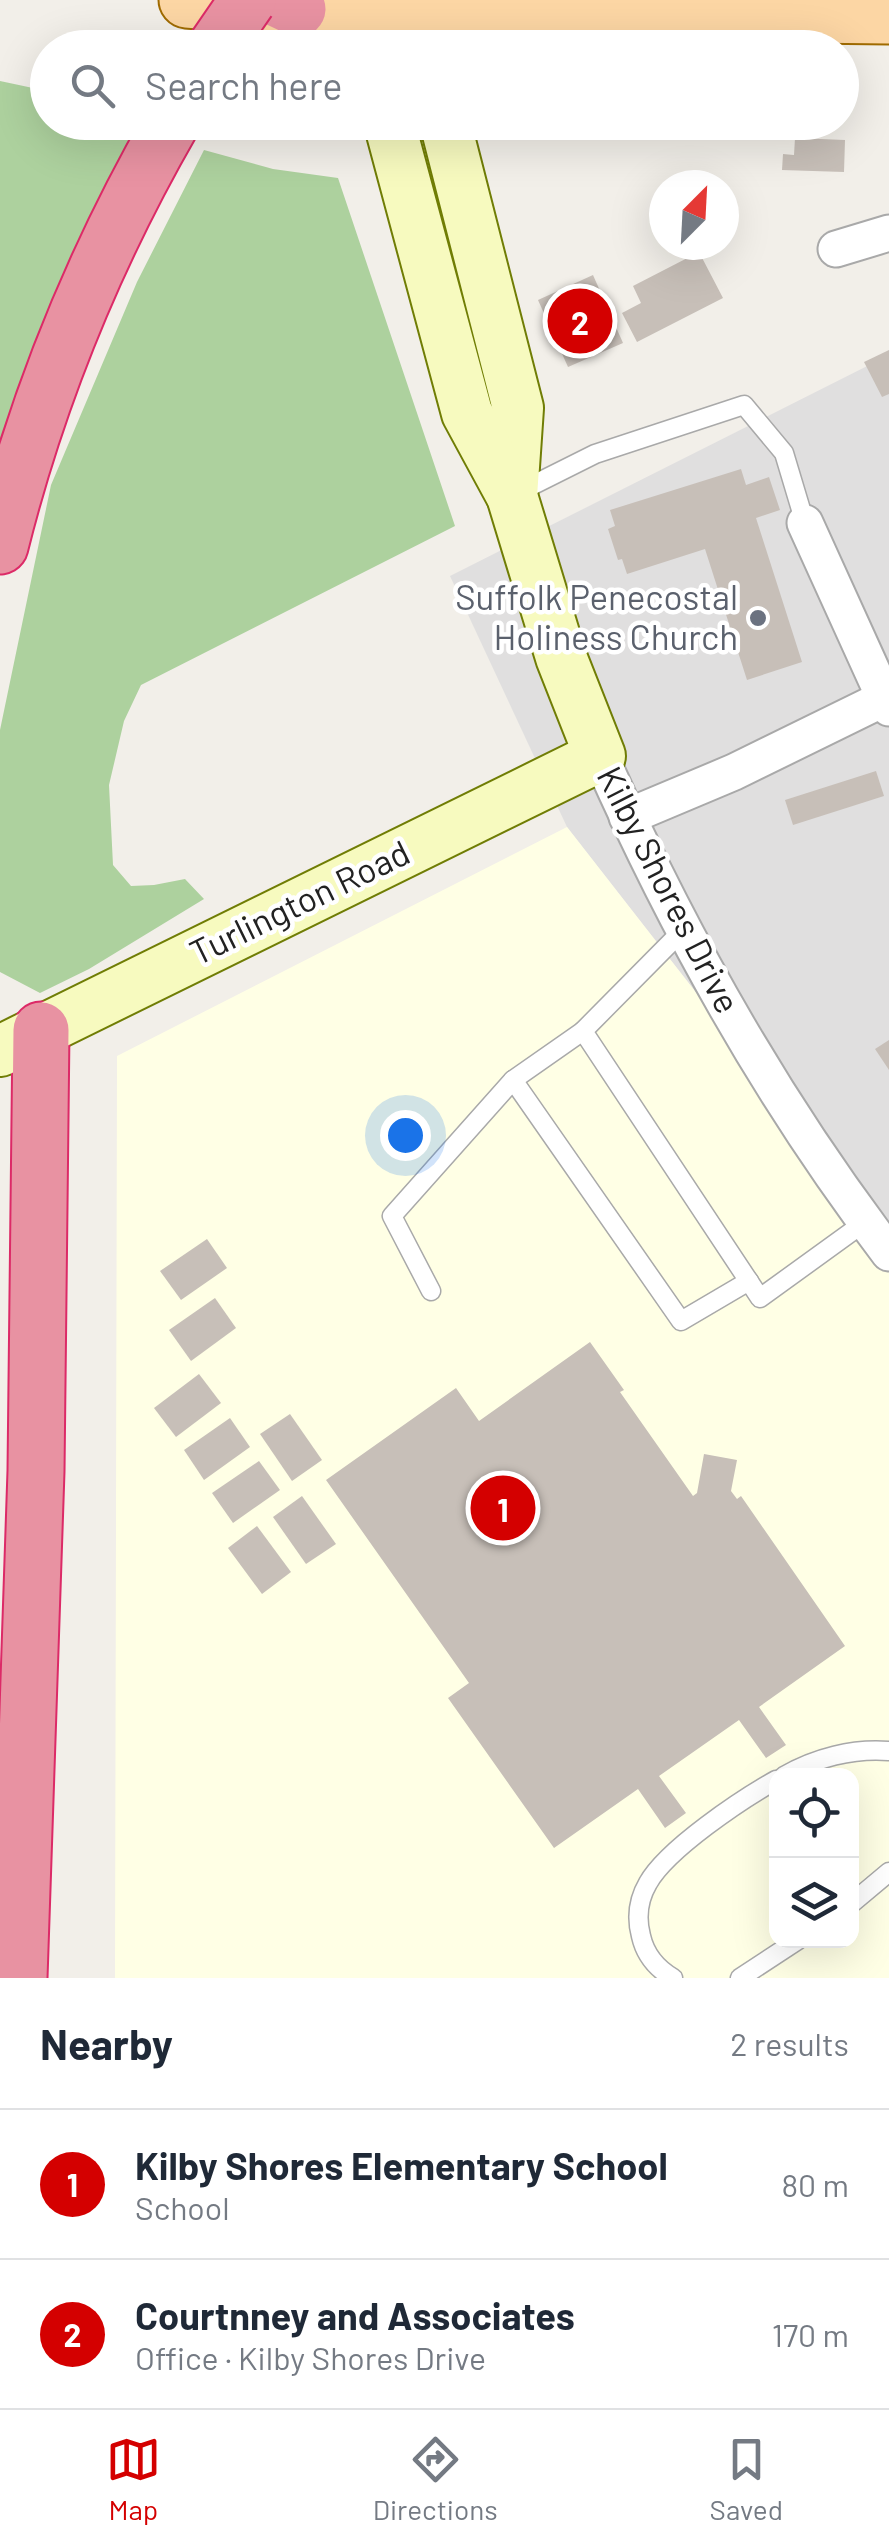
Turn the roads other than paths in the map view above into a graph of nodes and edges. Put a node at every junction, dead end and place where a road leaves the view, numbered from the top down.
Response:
1 (187, 0) edge
2 (275, 3) edge
3 (888, 12) edge
4 (359, 28) edge
5 (424, 28) edge
6 (239, 30) edge
7 (162, 140) edge
8 (393, 140) edge
9 (450, 140) edge
10 (889, 232) edge
11 (836, 249) dead end
12 (512, 496) junction
13 (805, 523) joint
14 (0, 546) edge
15 (886, 703) edge
16 (600, 756) junction
17 (627, 817) junction
18 (683, 930) junction
19 (583, 1031) junction
20 (20, 1041) edge
21 (513, 1080) junction
22 (877, 1213) edge
23 (889, 1253) edge
24 (749, 1281) junction
25 (432, 1291) dead end
26 (889, 1750) edge
27 (799, 1768) edge
28 (769, 1785) edge
29 (889, 1872) edge
30 (859, 1897) edge
31 (786, 1948) edge
32 (19, 1978) edge
33 (673, 1978) edge
34 (740, 1978) edge

1 - 2 main road
2 - 4 main road
2 - 6 highway, bridge
3 - 5 main road
4 - 5 main road
7 - 14 highway
8 - 12 street, Kilby Shores Drive
9 - 12 street, Kilby Shores Drive
10 - 11 street
12 - 13 lane
12 - 16 street, Kilby Shores Drive
13 - 15 street
15 - 17 street
16 - 17 street, Kilby Shores Drive
16 - 20 street, Turlington Road
17 - 18 street, Kilby Shores Drive
18 - 19 lane
18 - 22 street, Kilby Shores Drive
19 - 21 lane
19 - 24 lane
20 - 32 highway
21 - 24 lane
21 - 25 lane
22 - 23 street, Kilby Shores Drive
22 - 24 lane
26 - 27 lane
28 - 33 lane
29 - 30 lane
31 - 34 lane

